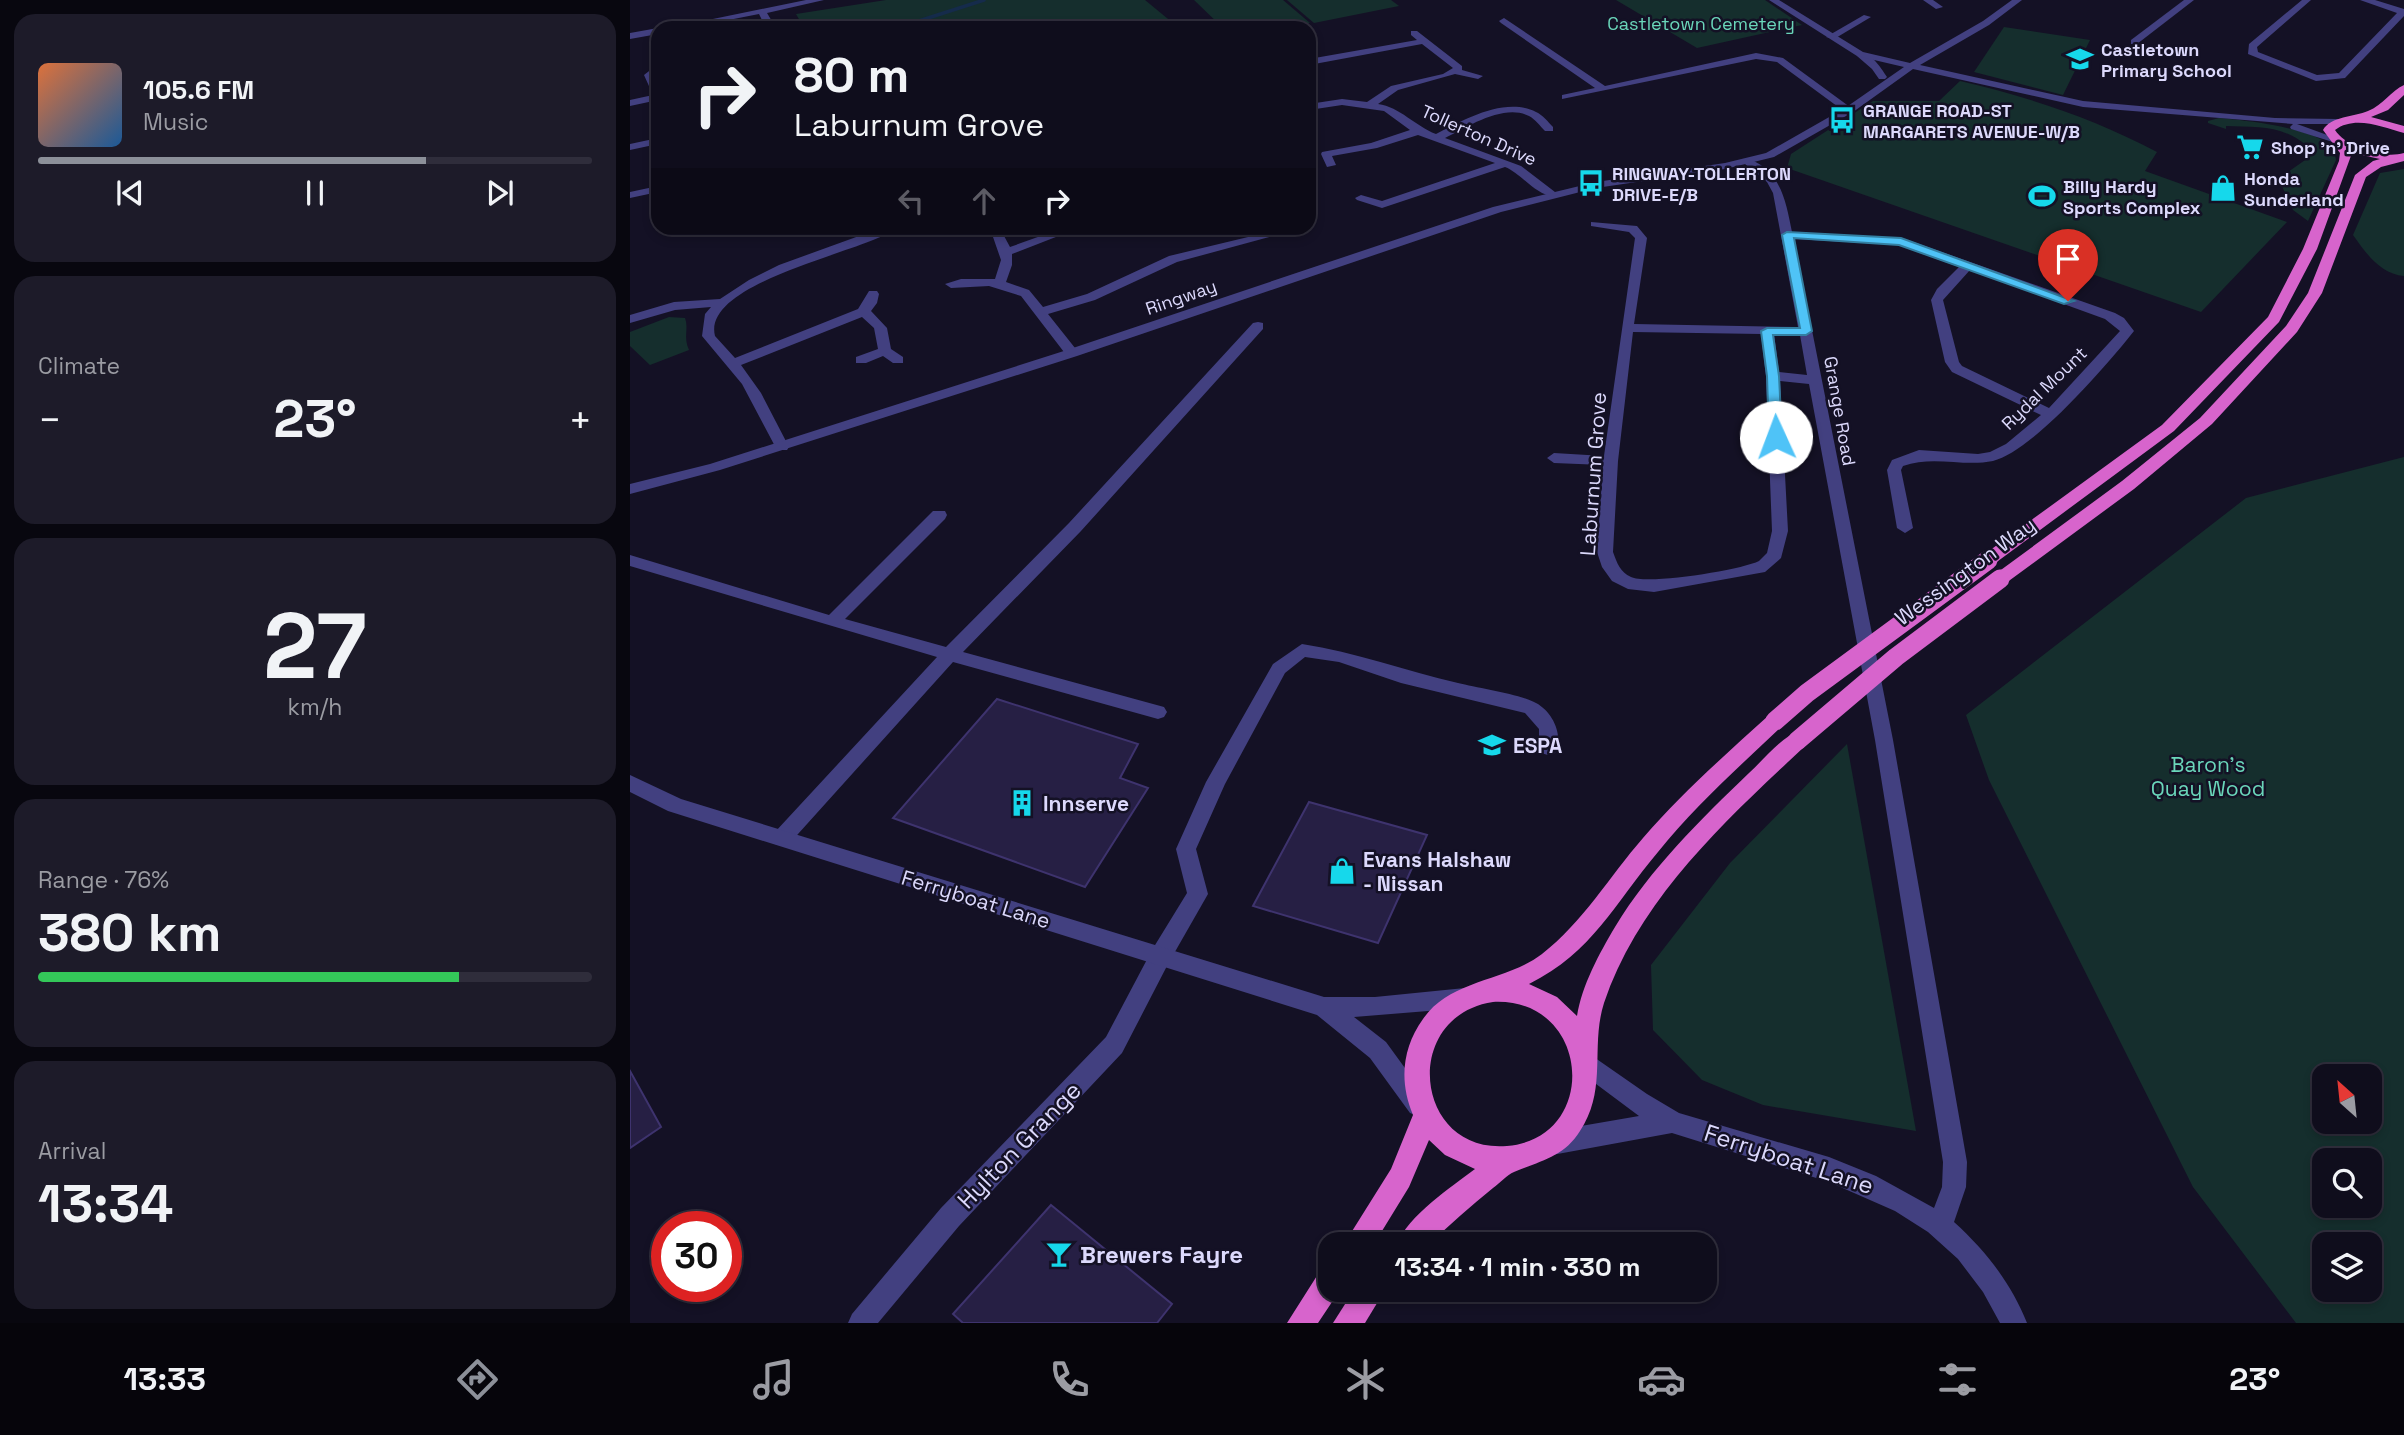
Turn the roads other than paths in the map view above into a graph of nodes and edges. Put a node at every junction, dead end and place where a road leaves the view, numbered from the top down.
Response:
1 (820, 0) edge
2 (1773, 0) edge
3 (1927, 0) edge
4 (2018, 0) edge
5 (2190, 0) edge
6 (2307, 0) edge
7 (2364, 0) edge
8 (1939, 7) dead end
9 (761, 11) junction
10 (1867, 17) dead end
11 (710, 21) edge
12 (767, 21) edge
13 (1504, 21) dead end
14 (651, 32) edge
15 (1414, 33) dead end
16 (630, 36) edge
17 (1830, 37) junction
18 (1424, 41) junction
19 (2134, 41) dead end
20 (1860, 54) junction
21 (1316, 61) edge
22 (1910, 67) junction
23 (1457, 72) junction
24 (1478, 76) dead end
25 (1882, 77) dead end
26 (2404, 88) edge
27 (1604, 89) junction
28 (1566, 97) dead end
29 (651, 98) edge
30 (630, 103) edge
31 (1371, 104) junction
32 (1316, 106) edge
33 (1849, 110) junction
34 (2275, 121) junction
35 (2344, 121) junction
36 (1549, 129) dead end
37 (2404, 130) edge
38 (1418, 131) junction
39 (1434, 139) junction
40 (651, 142) edge
41 (2338, 142) junction
42 (630, 147) edge
43 (2404, 157) edge
44 (1749, 162) junction
45 (1506, 163) junction
46 (1331, 165) dead end
47 (651, 190) edge
48 (1551, 194) junction
49 (630, 195) edge
50 (1361, 198) dead end
51 (1595, 224) dead end
52 (873, 235) edge
53 (1054, 235) edge
54 (1250, 235) edge
55 (1787, 235) junction
56 (999, 237) dead end
57 (1007, 252) junction
58 (1968, 265) junction
59 (999, 283) junction
60 (951, 284) dead end
61 (873, 294) dead end
62 (719, 303) junction
63 (863, 312) junction
64 (1041, 313) junction
65 (630, 319) edge
66 (1258, 326) dead end
67 (1627, 328) junction
68 (1767, 331) junction
69 (1806, 331) junction
70 (884, 351) junction
71 (1072, 354) junction
72 (861, 360) dead end
73 (898, 360) dead end
74 (733, 363) junction
75 (1773, 376) junction
76 (1815, 380) junction
77 (2051, 414) junction
78 (782, 447) junction
79 (1554, 458) dead end
80 (1611, 461) junction
81 (630, 489) edge
82 (939, 515) dead end
83 (1905, 528) dead end
84 (630, 560) edge
85 (832, 621) junction
86 (951, 653) junction
87 (1158, 712) dead end
88 (1548, 748) dead end
89 (630, 783) edge
90 (782, 838) junction
91 (1160, 957) junction
92 (1478, 995) junction
93 (1324, 1007) junction
94 (1587, 1060) junction
95 (1423, 1113) junction
96 (1672, 1122) junction
97 (1552, 1143) junction
98 (1510, 1158) junction
99 (1940, 1227) junction
100 (1366, 1232) edge
101 (1423, 1232) edge
102 (1318, 1298) edge
103 (1362, 1302) edge
104 (861, 1323) edge
105 (1301, 1323) edge
106 (1347, 1323) edge
107 (2014, 1323) edge

1 - 9 street
2 - 17 street
3 - 8 street
4 - 22 street
5 - 19 street
6 - 7 street
9 - 11 street
9 - 12 street
10 - 17 street
13 - 27 street
14 - 16 street
15 - 18 street
17 - 20 street
18 - 21 street
18 - 23 street
20 - 22 street
20 - 25 street
22 - 33 street
22 - 34 street
23 - 24 street
23 - 31 street
26 - 35 highway
27 - 28 street
27 - 33 street
29 - 30 street
31 - 32 street, Tollerton Drive
31 - 38 street, Tollerton Drive
33 - 44 street
34 - 35 street
34 - 41 street
35 - 37 highway
35 - 41 highway, Wessington Way
36 - 39 street
38 - 39 street, Tollerton Drive
38 - 46 street
39 - 45 street, Tollerton Drive
40 - 42 street
41 - 43 highway, Wessington Way
41 - 92 highway, Wessington Way, bridge
43 - 94 highway, Wessington Way, bridge
44 - 48 street, Ringway
44 - 55 street, Grange Road
45 - 48 street, Tollerton Drive
45 - 50 street
47 - 49 street
48 - 71 street, Ringway
51 - 67 street, Laburnum Grove
52 - 62 street
53 - 57 street
54 - 64 street
55 - 58 street, Rydal Mount
55 - 69 street, Grange Road
56 - 57 street
57 - 59 street
58 - 77 street
58 - 77 street, Rydal Mount
59 - 60 street
59 - 64 street
61 - 63 street
62 - 65 street
62 - 74 street
63 - 70 street
63 - 74 street
64 - 71 street
66 - 86 street
67 - 68 street
67 - 80 street, Laburnum Grove
68 - 69 street
68 - 75 street, Laburnum Grove
69 - 76 street, Grange Road
70 - 72 street
70 - 73 street
71 - 78 street, Ringway
74 - 78 street
75 - 76 street
75 - 80 street, Laburnum Grove
76 - 99 street, Grange Road
77 - 83 street, Rydal Mount
78 - 81 street, Ringway
79 - 80 street
82 - 85 street
84 - 85 street
85 - 86 street
86 - 87 street
86 - 90 street
88 - 91 street, Hylton Grange
89 - 90 street, Ferryboat Lane
90 - 91 street, Ferryboat Lane
91 - 93 street, Ferryboat Lane
91 - 104 street, Hylton Grange
92 - 93 street, Ferryboat Lane
92 - 94 highway
92 - 95 highway, Wessington Way
93 - 95 street, Ferryboat Lane
94 - 96 street, Ferryboat Lane
94 - 97 highway, Wessington Way
95 - 98 highway, Wessington Way
95 - 100 highway
96 - 97 street, Ferryboat Lane
96 - 99 street, Ferryboat Lane
97 - 98 highway, Wessington Way
98 - 101 highway, Wessington Way
99 - 107 street, Ferryboat Lane
102 - 105 highway
103 - 106 highway

